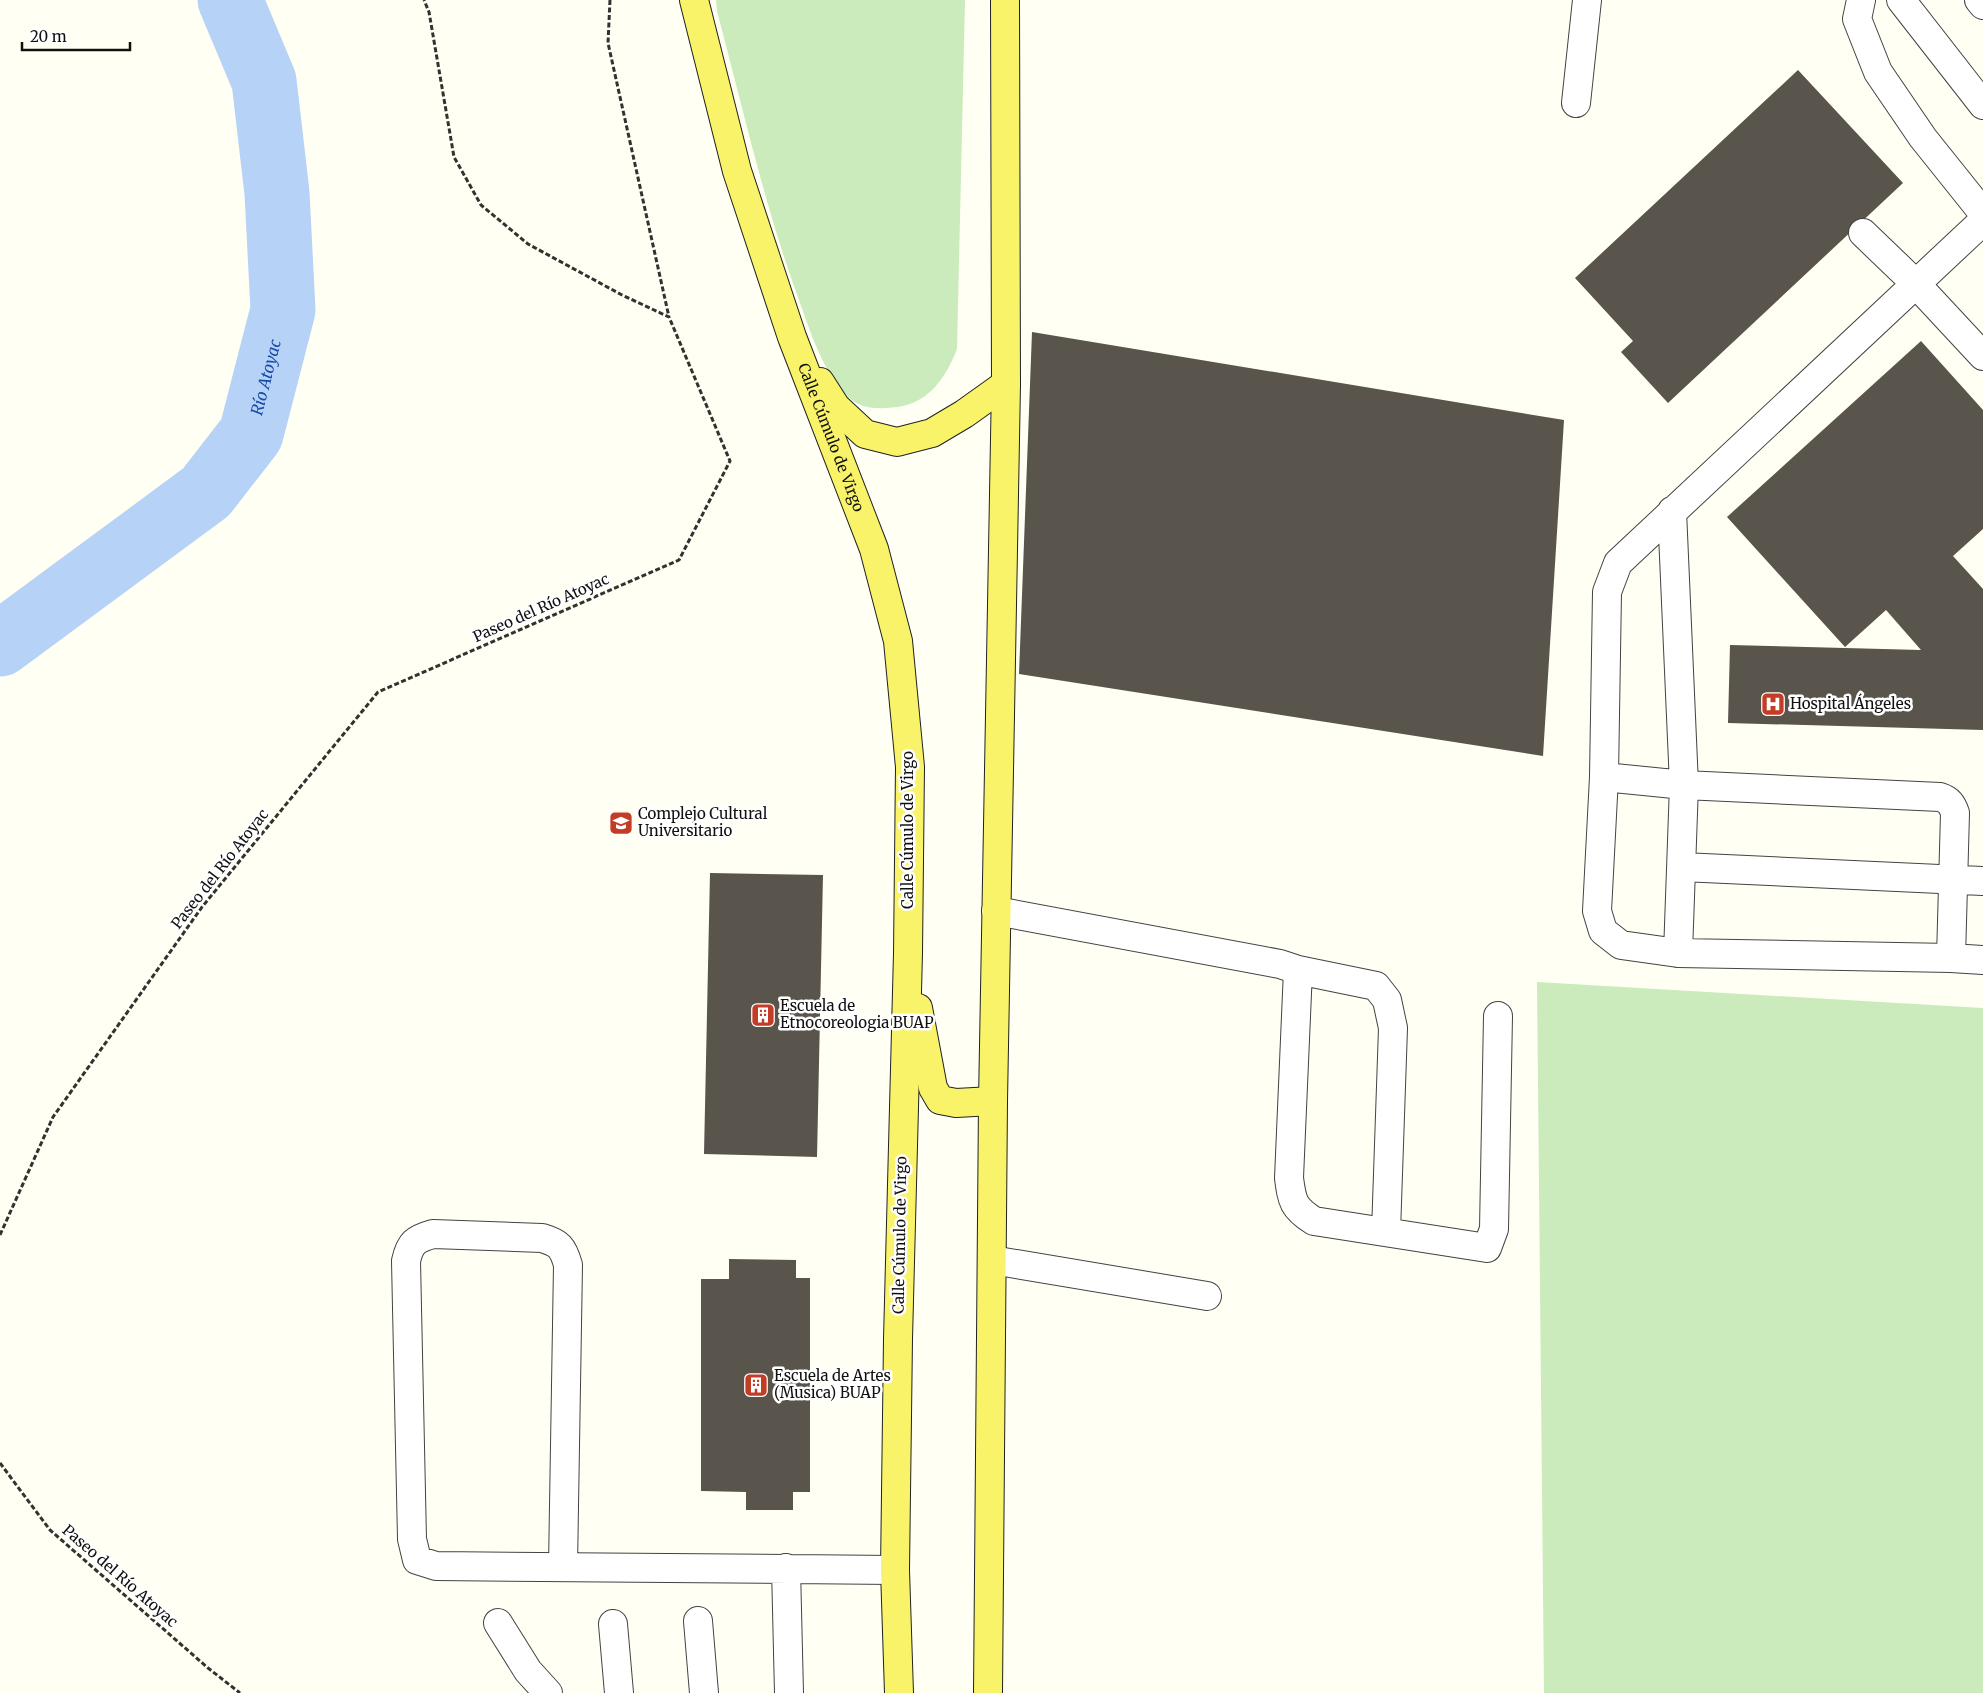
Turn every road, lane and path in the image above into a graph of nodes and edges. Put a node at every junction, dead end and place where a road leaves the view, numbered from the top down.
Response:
1 (424, 0) edge
2 (610, 0) edge
3 (694, 0) edge
4 (1005, 0) edge
5 (1587, 0) edge
6 (1861, 0) edge
7 (1901, 0) edge
8 (1979, 0) edge
9 (1983, 5) edge
10 (1576, 103) dead end
11 (1983, 104) edge
12 (1983, 213) edge
13 (1983, 221) edge
14 (1863, 233) dead end
15 (1916, 284) junction
16 (669, 317) junction
17 (792, 336) junction
18 (1983, 356) edge
19 (1006, 384) junction
20 (1672, 511) junction
21 (1604, 777) junction
22 (1684, 785) junction
23 (1682, 867) junction
24 (1952, 879) junction
25 (1983, 881) edge
26 (996, 911) junction
27 (908, 953) junction
28 (1678, 953) junction
29 (1951, 958) junction
30 (1983, 960) edge
31 (1298, 970) junction
32 (1498, 1016) dead end
33 (993, 1102) junction
34 (1386, 1232) junction
35 (0, 1236) edge
36 (992, 1260) junction
37 (1207, 1296) dead end
38 (0, 1463) edge
39 (563, 1567) junction
40 (786, 1568) junction
41 (895, 1570) junction
42 (698, 1621) dead end
43 (498, 1623) dead end
44 (613, 1624) dead end
45 (240, 1693) edge
46 (548, 1693) edge
47 (619, 1693) edge
48 (704, 1693) edge
49 (789, 1693) edge
50 (899, 1693) edge
51 (988, 1693) edge

1 - 16 path
2 - 16 path
3 - 17 main road, Calle Cúmulo de Virgo
4 - 19 main road
5 - 10 street
6 - 12 street
7 - 11 street
8 - 9 street
13 - 15 street
14 - 15 street
15 - 18 street
15 - 20 street
16 - 35 path, Paseo del Río Atoyac
17 - 19 main road
17 - 27 main road, Calle Cúmulo de Virgo
19 - 26 main road
20 - 21 street
20 - 22 street
21 - 22 street
21 - 28 street
22 - 23 street
22 - 24 street
23 - 24 street
23 - 28 street
24 - 25 street
24 - 29 street
26 - 31 street
26 - 33 main road
27 - 33 main road
27 - 41 main road, Calle Cúmulo de Virgo
28 - 29 street
29 - 30 street
31 - 34 street
31 - 34 street
32 - 34 street
33 - 36 main road
36 - 37 street
36 - 51 main road
38 - 45 path, Paseo del Río Atoyac
39 - 39 street
39 - 40 street
40 - 41 street
40 - 49 street
41 - 50 main road, Calle Cúmulo de Virgo
42 - 48 street
43 - 46 street
44 - 47 street

